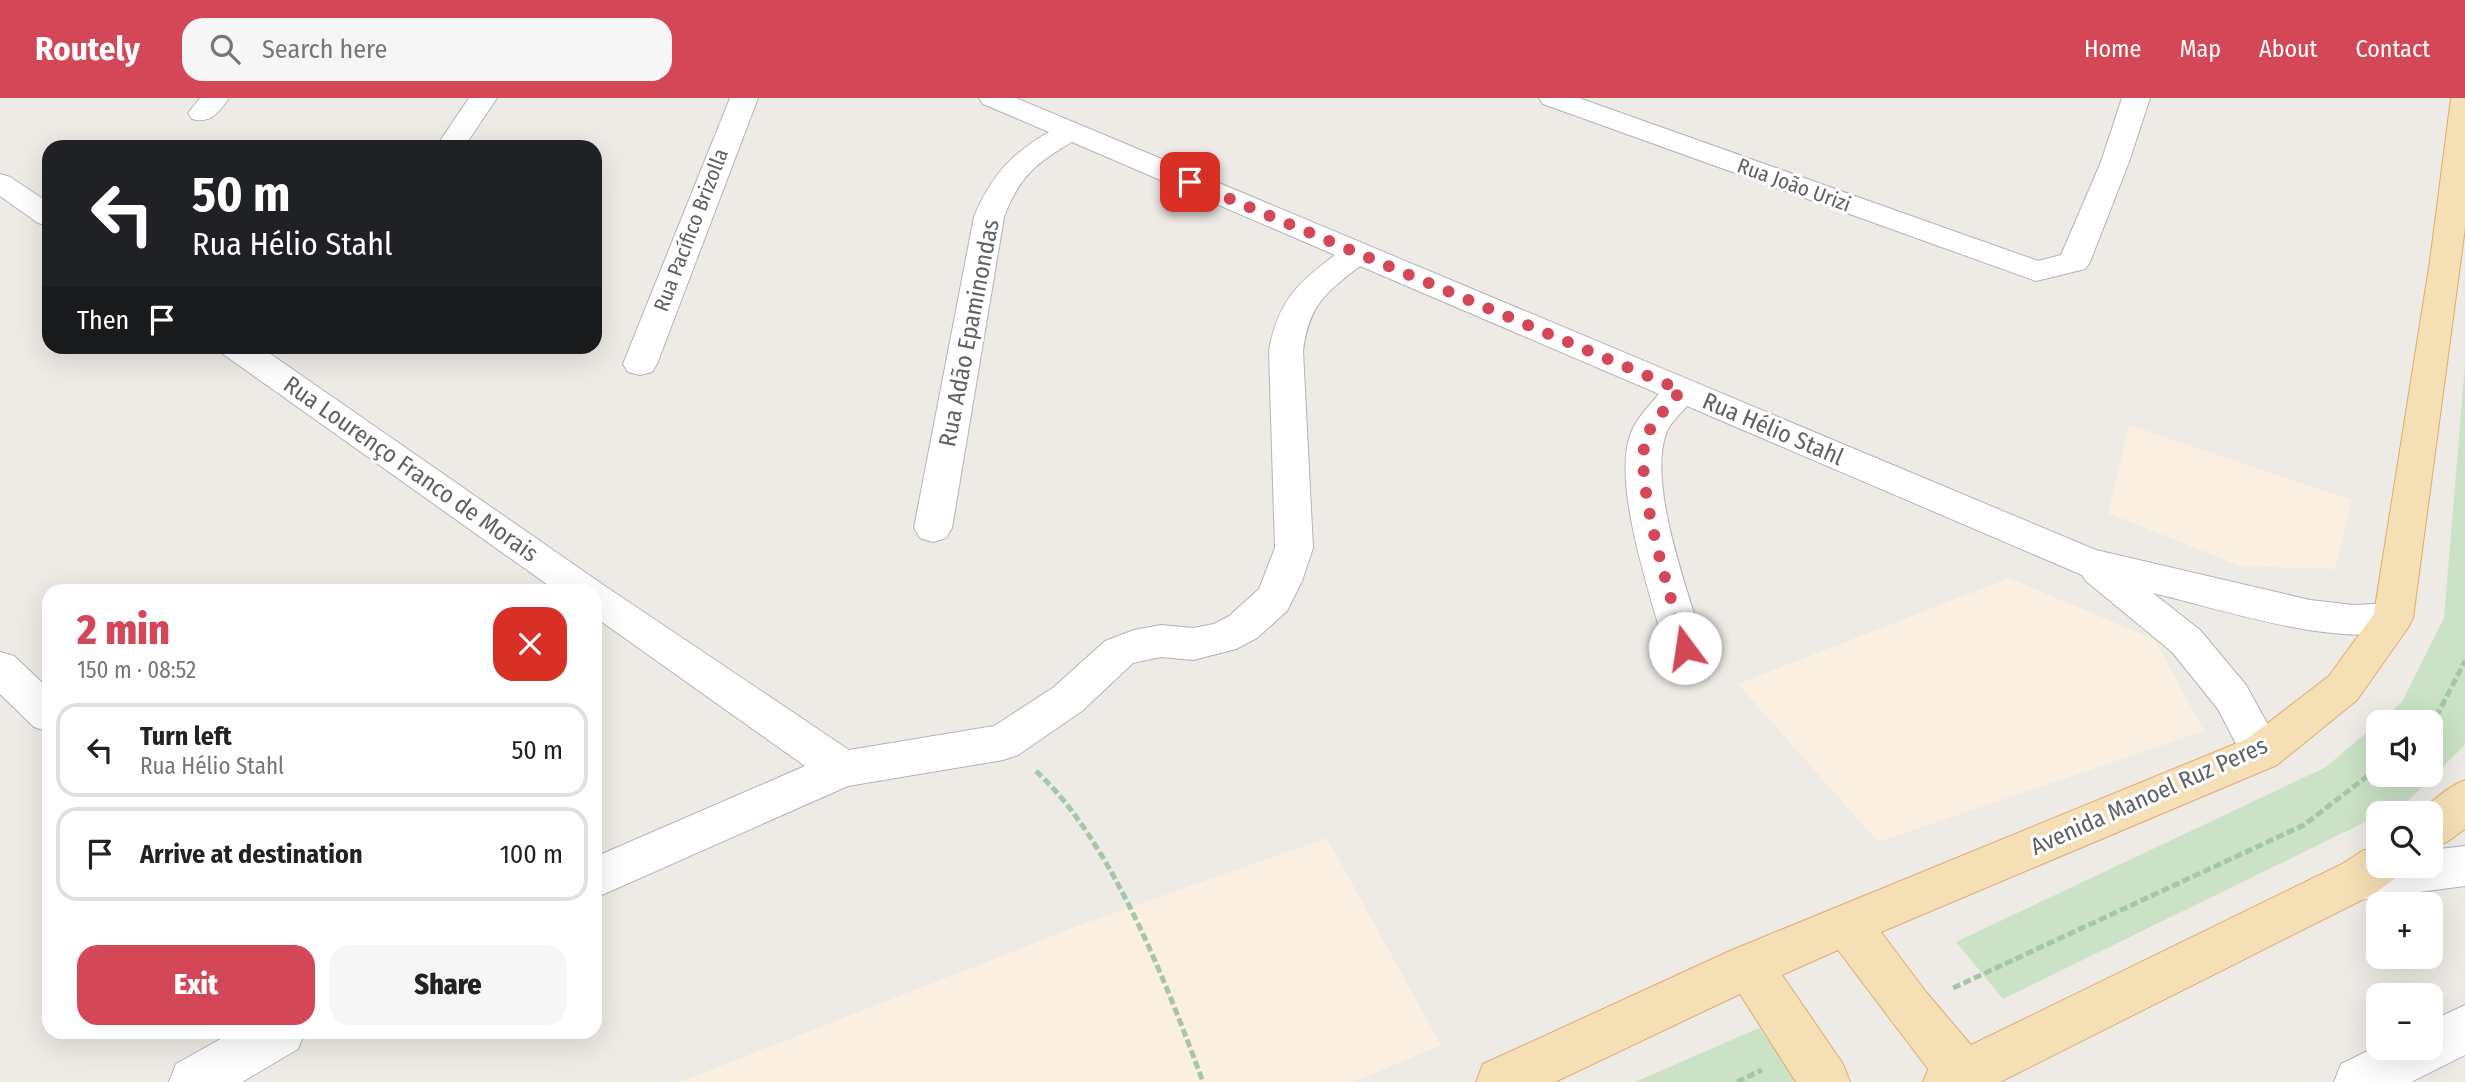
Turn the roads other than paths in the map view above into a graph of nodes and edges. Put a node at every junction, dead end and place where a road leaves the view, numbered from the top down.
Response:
1 (483, 98) edge
2 (744, 98) edge
3 (993, 98) edge
4 (1553, 98) edge
5 (2136, 98) edge
6 (2465, 98) edge
7 (1070, 131) junction
8 (455, 140) edge
9 (0, 183) edge
10 (42, 212) edge
11 (1357, 253) junction
12 (2456, 264) edge
13 (2451, 314) edge
14 (246, 354) edge
15 (640, 364) dead end
16 (1681, 390) junction
17 (933, 528) dead end
18 (2089, 564) junction
19 (576, 584) edge
20 (602, 602) edge
21 (2393, 618) junction
22 (1685, 648) dead end
23 (0, 668) edge
24 (42, 708) edge
25 (2262, 752) junction
26 (843, 769) junction
27 (2465, 799) edge
28 (2443, 820) edge
29 (2465, 866) edge
30 (2443, 867) edge
31 (2366, 873) edge
32 (602, 875) edge
33 (1847, 924) junction
34 (1749, 966) junction
35 (2465, 1028) edge
36 (269, 1039) edge
37 (2443, 1040) edge
38 (2402, 1060) edge
39 (1814, 1066) edge
40 (1956, 1078) edge
41 (194, 1082) edge
42 (1501, 1082) edge
43 (2359, 1082) edge

1 - 8 street
2 - 15 street, Rua Pacífico Brizolla
3 - 7 street, Rua Hélio Stahl
4 - 5 street, Rua João Urizi
6 - 12 main road, Avenida Manoel Ruz Peres
7 - 11 street, Rua Hélio Stahl
7 - 17 street, Rua Adão Epaminondas
9 - 10 street
11 - 16 street, Rua Hélio Stahl
11 - 26 street
12 - 13 main road, Avenida Manoel Ruz Peres
13 - 21 main road, Avenida Manoel Ruz Peres
14 - 19 street, Rua Lourenço Franco de Morais
16 - 18 street, Rua Hélio Stahl
16 - 22 street
18 - 21 street
18 - 25 street
20 - 26 street
21 - 25 main road, Avenida Manoel Ruz Peres
23 - 24 street
25 - 33 main road, Avenida Manoel Ruz Peres
26 - 32 street
27 - 28 main road
29 - 30 street
31 - 40 main road
33 - 34 main road, Avenida Manoel Ruz Peres
33 - 40 main road
34 - 39 main road
34 - 42 main road, Avenida Manoel Ruz Peres
35 - 37 street
36 - 41 street
38 - 43 street

